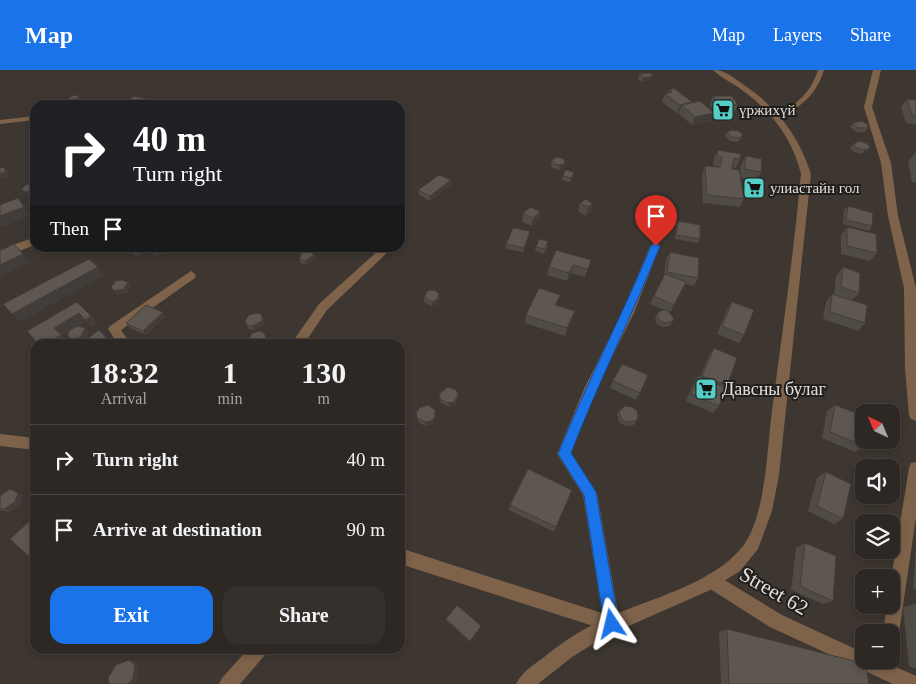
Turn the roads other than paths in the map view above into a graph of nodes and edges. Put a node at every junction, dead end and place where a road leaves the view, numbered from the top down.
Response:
1 (717, 70) edge
2 (821, 70) edge
3 (877, 70) edge
4 (779, 117) junction
5 (30, 119) edge
6 (0, 122) edge
7 (30, 243) edge
8 (656, 246) dead end
9 (383, 252) edge
10 (0, 254) edge
11 (191, 275) dead end
12 (121, 339) edge
13 (301, 339) edge
14 (914, 353) edge
15 (916, 415) edge
16 (0, 439) edge
17 (30, 443) edge
18 (916, 468) edge
19 (405, 558) edge
20 (712, 581) junction
21 (612, 624) junction
22 (892, 624) edge
23 (855, 652) edge
24 (255, 654) edge
25 (893, 669) edge
26 (228, 684) edge
27 (525, 684) edge
28 (913, 684) edge

1 - 4 street
2 - 4 lane
3 - 14 street
4 - 20 street
5 - 6 street
7 - 10 street
8 - 21 street
9 - 13 street
11 - 12 street
14 - 15 street
16 - 17 street
18 - 22 street
19 - 21 street
20 - 21 street, Street 62
20 - 23 street, Street 62
21 - 27 street, Street 62
24 - 26 street
25 - 28 street, Street 62

